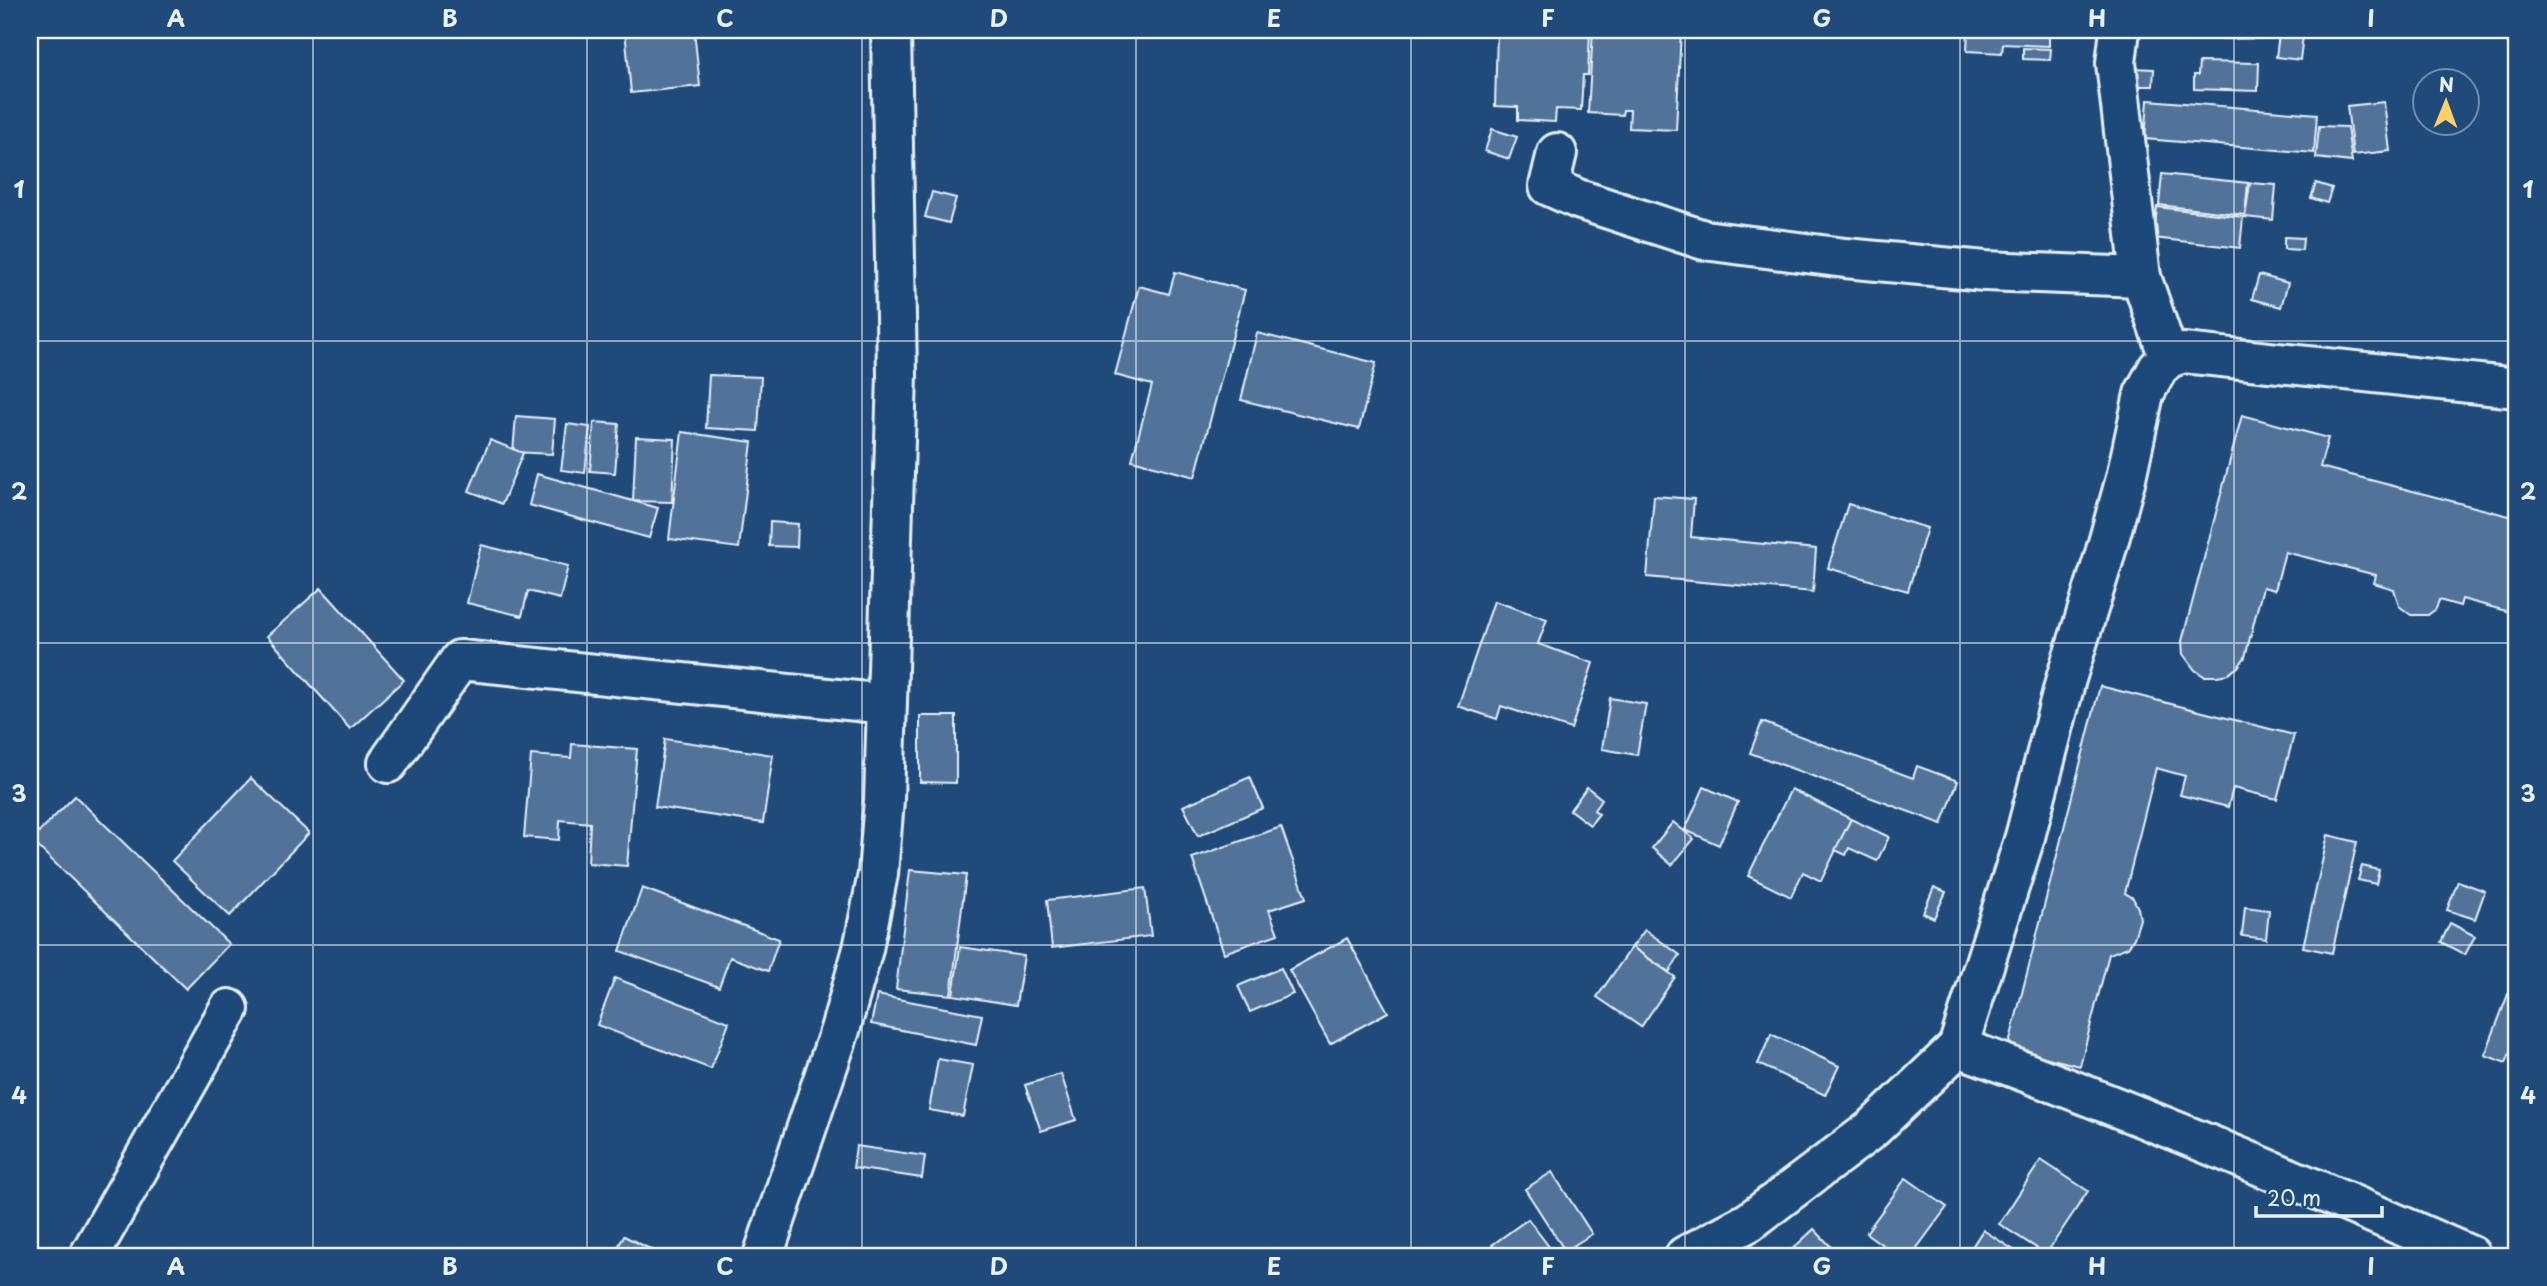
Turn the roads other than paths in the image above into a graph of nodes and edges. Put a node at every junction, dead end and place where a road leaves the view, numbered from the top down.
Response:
1 (891, 30) edge
2 (2120, 30) edge
3 (1557, 153) dead end
4 (2141, 277) junction
5 (2169, 358) junction
6 (2517, 388) edge
7 (886, 704) junction
8 (388, 762) dead end
9 (229, 1009) dead end
10 (1958, 1047) junction
11 (89, 1256) edge
12 (763, 1256) edge
13 (1685, 1256) edge
14 (2472, 1256) edge

1 - 7 street
2 - 4 street
3 - 4 street
4 - 5 street
5 - 6 street
5 - 10 street
7 - 8 street
7 - 12 street
9 - 11 street
10 - 13 street
10 - 14 street

